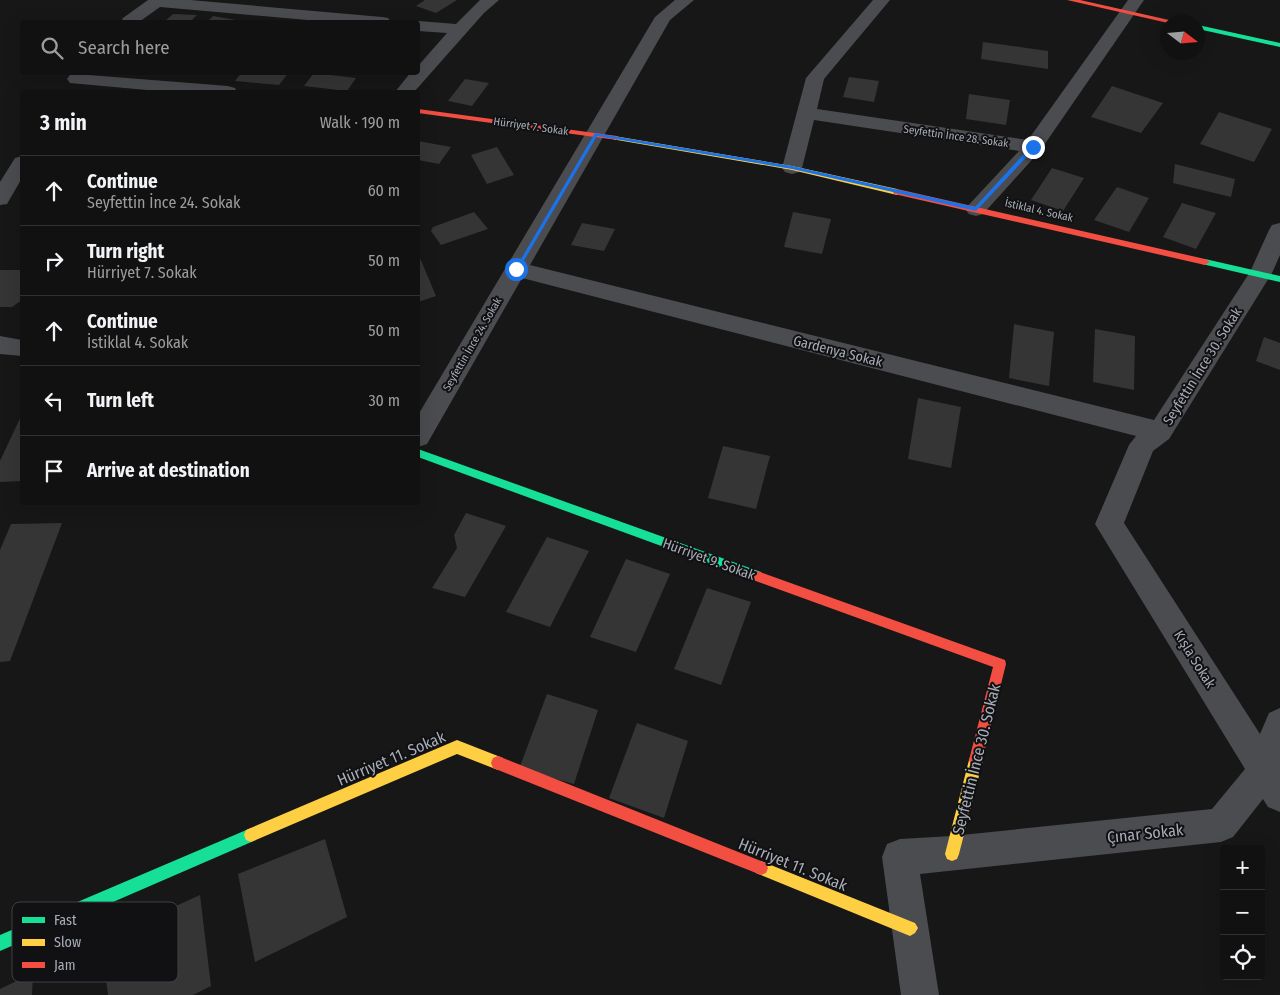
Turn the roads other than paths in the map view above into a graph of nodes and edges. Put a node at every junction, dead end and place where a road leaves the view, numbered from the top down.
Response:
1 (490, 0) edge
2 (686, 0) edge
3 (882, 0) edge
4 (1070, 0) edge
5 (158, 1) edge
6 (1131, 6) edge
7 (1160, 17) edge
8 (132, 20) edge
9 (361, 20) edge
10 (420, 26) edge
11 (1205, 29) edge
12 (459, 30) junction
13 (1280, 45) edge
14 (420, 74) edge
15 (419, 75) edge
16 (75, 81) edge
17 (200, 90) edge
18 (406, 90) edge
19 (420, 110) edge
20 (806, 113) junction
21 (595, 134) junction
22 (1033, 147) junction
23 (20, 165) edge
24 (792, 168) junction
25 (2, 191) edge
26 (976, 209) junction
27 (1280, 230) edge
28 (516, 269) junction
29 (1270, 276) edge
30 (0, 346) edge
31 (20, 348) edge
32 (1160, 432) junction
33 (420, 434) edge
34 (420, 454) edge
35 (1109, 524) joint
36 (1000, 664) joint
37 (1280, 724) edge
38 (1272, 782) edge
39 (952, 854) junction
40 (97, 902) edge
41 (910, 928) junction
42 (12, 939) edge
43 (0, 944) edge
44 (920, 995) edge

1 - 12 street
2 - 21 street, Seyfettin İnce 24. Sokak
3 - 20 street
4 - 6 street
5 - 8 street
5 - 9 street
6 - 7 street
6 - 22 street
10 - 12 street
11 - 13 street
12 - 14 street
15 - 18 street
16 - 17 street
19 - 21 street, Hürriyet 7. Sokak
20 - 22 street, Seyfettin İnce 28. Sokak
20 - 24 street
21 - 24 street, Hürriyet 7. Sokak
21 - 28 street, Seyfettin İnce 24. Sokak
22 - 26 street
23 - 25 street
24 - 26 street, İstiklal 4. Sokak
26 - 29 street, İstiklal 4. Sokak
27 - 29 street, Seyfettin İnce 30. Sokak
28 - 32 street, Gardenya Sokak
28 - 33 street, Seyfettin İnce 24. Sokak
29 - 32 street, Seyfettin İnce 30. Sokak
30 - 31 street
32 - 35 street, Seyfettin İnce 30. Sokak
34 - 36 street, Hürriyet 9. Sokak
35 - 38 street, Kışla Sokak
36 - 39 street, Seyfettin İnce 30. Sokak
37 - 38 street, Çınar Sokak
38 - 39 street, Çınar Sokak
39 - 41 street, Çınar Sokak
40 - 41 street, Hürriyet 11. Sokak
41 - 44 street
42 - 43 street, Hürriyet 11. Sokak

